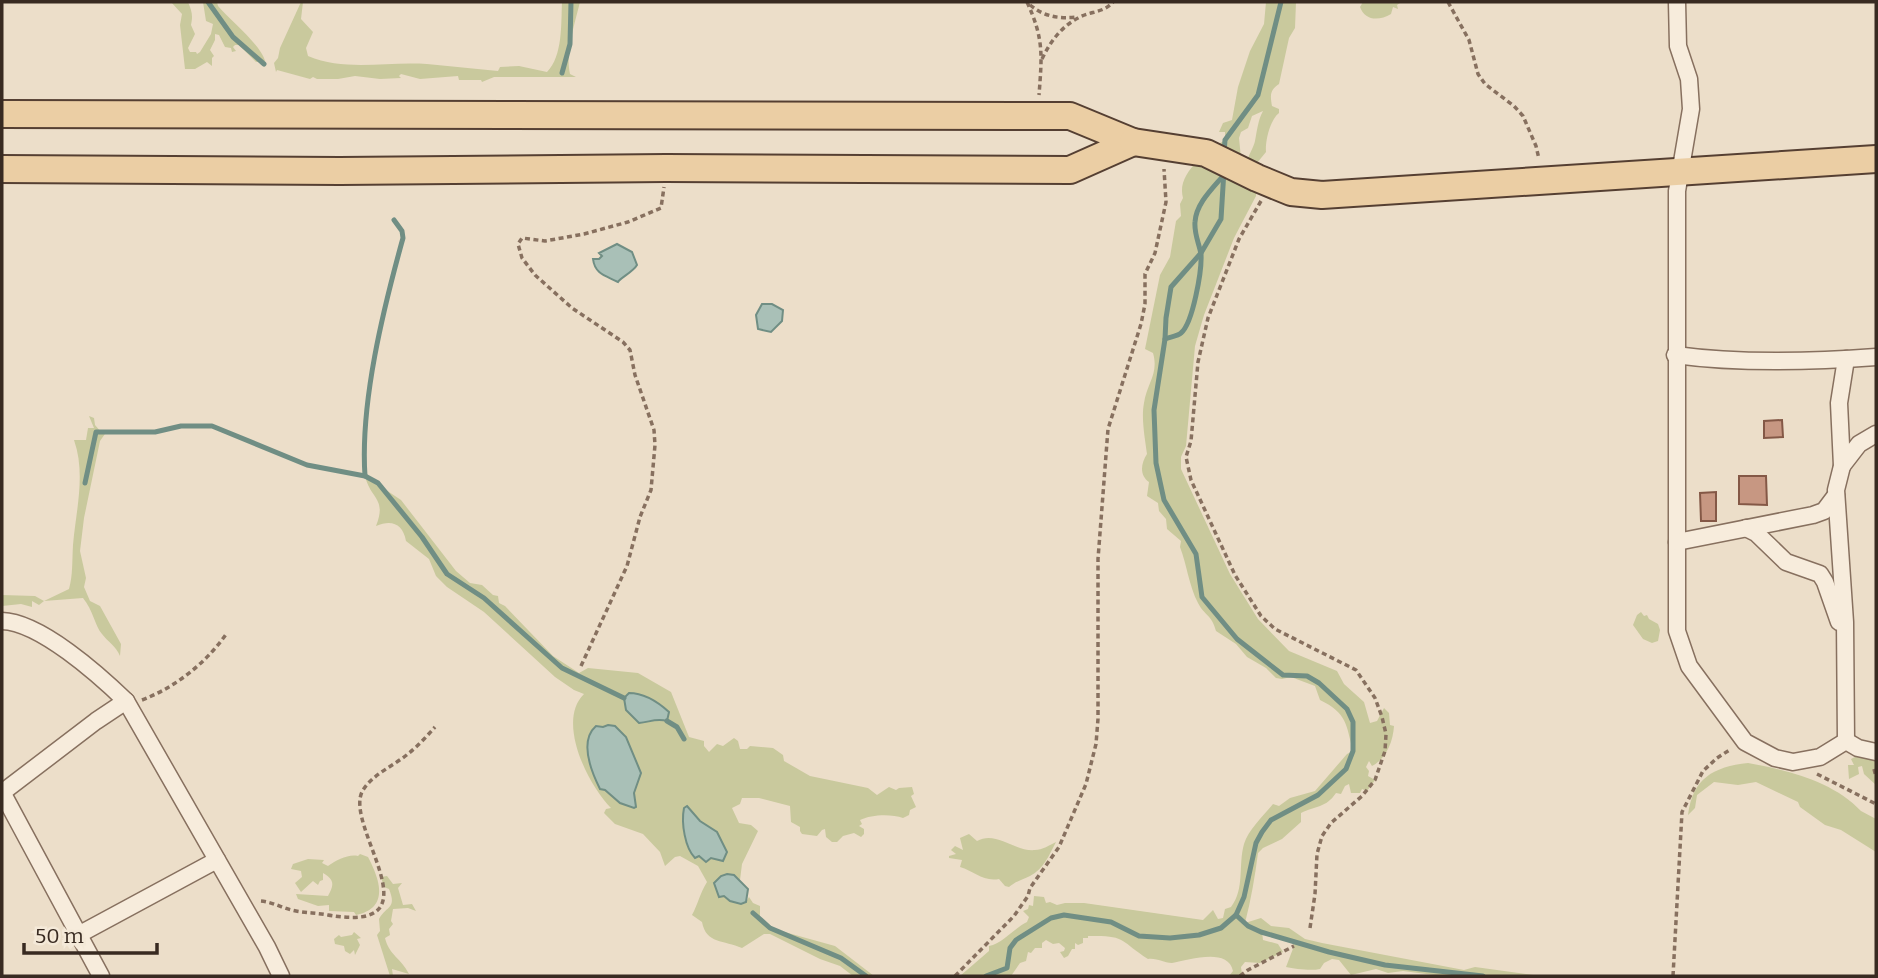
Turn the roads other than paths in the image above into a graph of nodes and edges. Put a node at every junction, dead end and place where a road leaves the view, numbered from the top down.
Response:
1 (1677, 2) edge
2 (2, 114) edge
3 (1133, 142) junction
4 (1876, 159) edge
5 (2, 169) edge
6 (1682, 172) junction
7 (1675, 355) junction
8 (1876, 357) edge
9 (1846, 359) junction
10 (1876, 435) edge
11 (1842, 466) junction
12 (1836, 495) junction
13 (1746, 528) junction
14 (1677, 542) junction
15 (2, 621) edge
16 (1845, 638) junction
17 (128, 704) junction
18 (1846, 741) junction
19 (1876, 752) edge
20 (2, 792) edge
21 (217, 860) junction
22 (78, 935) junction
23 (101, 976) edge
24 (281, 976) edge

1 - 6 street
2 - 3 main road
3 - 5 main road
3 - 6 main road
4 - 6 main road
6 - 7 street
7 - 9 street
7 - 14 street
8 - 9 street
9 - 11 street
10 - 11 street
11 - 12 street
12 - 13 street
12 - 16 street
13 - 14 street
13 - 16 street
14 - 18 street
15 - 17 street
16 - 18 street
17 - 20 street
17 - 21 street
18 - 19 street
20 - 22 street
21 - 22 street
21 - 24 street
22 - 23 street

